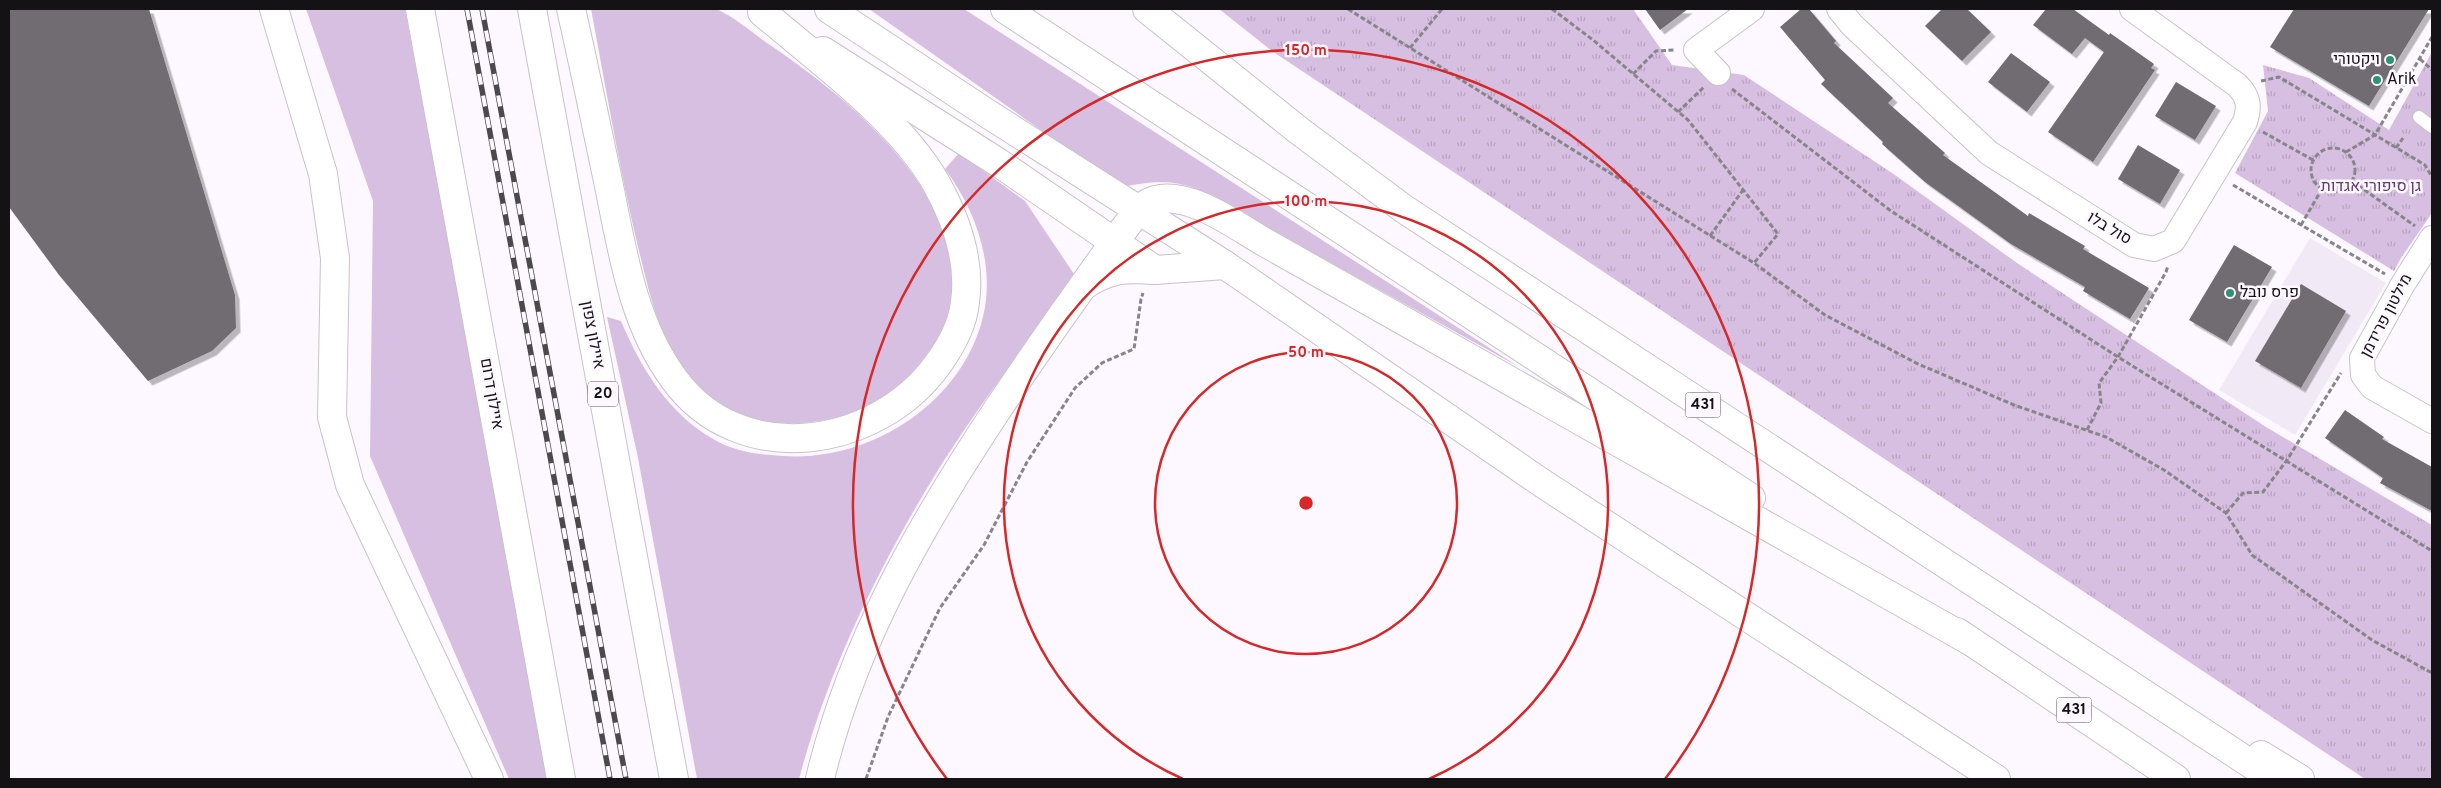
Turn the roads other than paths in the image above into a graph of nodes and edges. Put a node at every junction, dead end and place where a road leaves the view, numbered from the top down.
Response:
1 (274, 9) edge
2 (420, 9) edge
3 (532, 9) edge
4 (572, 9) edge
5 (829, 9) edge
6 (1006, 9) edge
7 (1147, 9) edge
8 (1752, 9) edge
9 (1839, 9) edge
10 (2132, 9) edge
11 (759, 11) edge
12 (1718, 73) road end
13 (2419, 117) dead end
14 (2432, 127) edge
15 (1138, 210) junction
16 (2424, 232) edge
17 (1114, 243) junction
18 (1225, 265) junction
19 (1155, 270) junction
20 (1080, 288) junction
21 (2432, 421) edge
22 (1870, 514) junction
23 (1972, 642) junction
24 (489, 779) edge
25 (562, 779) edge
26 (674, 779) edge
27 (820, 779) edge
28 (1996, 779) edge
29 (2176, 779) edge
30 (2274, 779) edge
31 (2300, 779) edge

1 - 24 main road
2 - 25 main road, איילון דרום
3 - 26 main road, איילון צפון / 20
4 - 11 main road
5 - 15 main road
6 - 23 main road, 431
7 - 22 main road, 431
8 - 12 street
9 - 10 street, סול בלו
11 - 17 main road
13 - 14 lane
15 - 17 main road
15 - 18 main road
15 - 23 main road
16 - 21 street, מילטון פרידמן
17 - 19 main road
17 - 20 main road
18 - 19 main road
18 - 28 main road
19 - 20 main road
20 - 27 main road
22 - 30 main road, 431
22 - 31 main road
23 - 29 main road, 431

